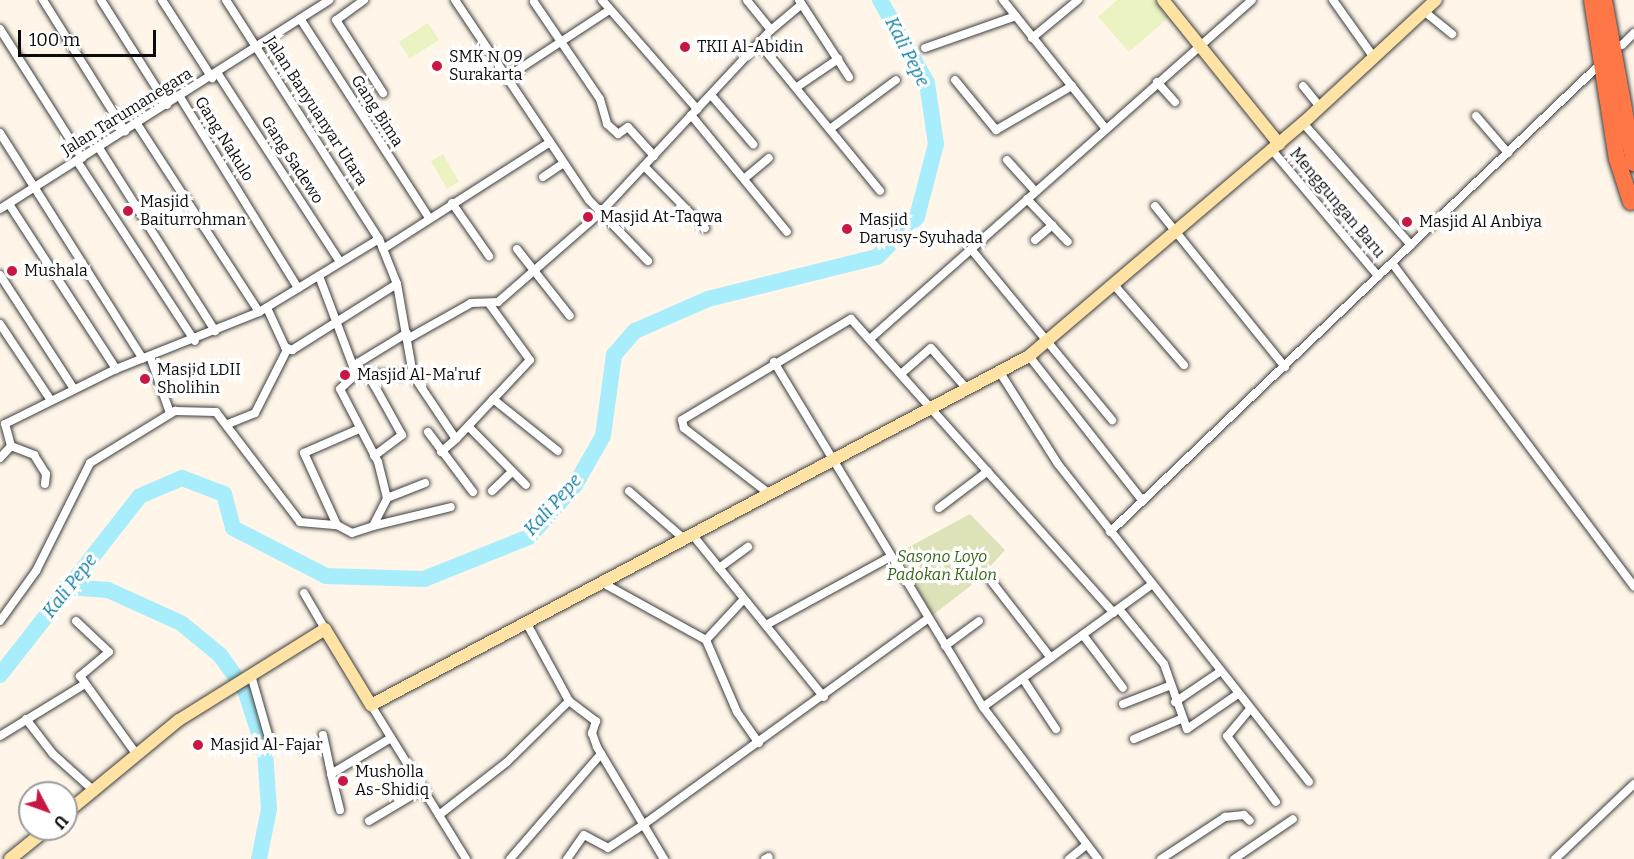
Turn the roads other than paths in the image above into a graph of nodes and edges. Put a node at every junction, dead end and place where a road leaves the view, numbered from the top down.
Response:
1 (43, 0) edge
2 (101, 0) edge
3 (162, 0) edge
4 (226, 0) edge
5 (329, 0) edge
6 (364, 0) edge
7 (455, 0) edge
8 (602, 0) edge
9 (747, 0) edge
10 (1003, 0) edge
11 (1078, 0) edge
12 (1163, 0) edge
13 (1252, 0) edge
14 (1333, 0) edge
15 (1436, 0) edge
16 (1592, 0) edge
17 (1604, 0) edge
18 (534, 2) dead end
19 (801, 2) edge
20 (608, 11) junction
21 (1425, 12) junction
22 (1016, 16) junction
23 (301, 20) junction
24 (0, 29) edge
25 (771, 30) junction
26 (1634, 33) edge
27 (1452, 34) dead end
28 (1032, 38) junction
29 (759, 43) junction
30 (558, 44) junction
31 (1622, 45) dead end
32 (1199, 46) junction
33 (256, 48) junction
34 (925, 48) dead end
35 (837, 59) junction
36 (1375, 59) junction
37 (1595, 69) dead end
38 (215, 76) junction
39 (507, 77) junction
40 (849, 77) dead end
41 (896, 80) dead end
42 (955, 80) dead end
43 (1157, 82) junction
44 (1072, 86) junction
45 (1304, 86) dead end
46 (797, 87) junction
47 (384, 93) dead end
48 (711, 95) junction
49 (180, 97) junction
50 (1175, 102) dead end
51 (167, 105) junction
52 (1321, 108) junction
53 (694, 112) junction
54 (1476, 116) dead end
55 (1303, 123) junction
56 (137, 124) junction
57 (1105, 128) junction
58 (830, 129) junction
59 (125, 132) junction
60 (0, 134) edge
61 (550, 142) junction
62 (753, 144) dead end
63 (1276, 147) junction
64 (99, 148) junction
65 (1508, 153) junction
66 (654, 156) junction
67 (769, 158) dead end
68 (80, 160) junction
69 (1007, 160) dead end
70 (564, 163) junction
71 (1634, 164) edge
72 (644, 166) junction
73 (543, 177) dead end
74 (745, 178) junction
75 (34, 187) junction
76 (880, 191) dead end
77 (1035, 191) junction
78 (1027, 198) junction
79 (1631, 201) dead end
80 (9, 204) junction
81 (452, 204) junction
82 (1155, 206) dead end
83 (0, 209) edge
84 (601, 212) junction
85 (429, 218) junction
86 (1052, 225) junction
87 (705, 228) dead end
88 (787, 232) dead end
89 (1176, 233) junction
90 (379, 239) junction
91 (1035, 240) dead end
92 (1068, 242) dead end
93 (1411, 245) junction
94 (383, 249) junction
95 (517, 249) dead end
96 (971, 249) junction
97 (489, 256) dead end
98 (648, 261) dead end
99 (340, 262) junction
100 (1392, 263) junction
101 (536, 274) junction
102 (0, 275) edge
103 (319, 276) junction
104 (1378, 276) junction
105 (397, 284) junction
106 (1115, 286) junction
107 (298, 288) junction
108 (490, 305) junction
109 (263, 310) junction
110 (570, 316) dead end
111 (339, 322) junction
112 (0, 324) edge
113 (215, 331) junction
114 (408, 335) junction
115 (871, 338) junction
116 (195, 341) junction
117 (1049, 343) junction
118 (287, 350) junction
119 (1029, 356) junction
120 (146, 358) junction
121 (774, 362) junction
122 (1184, 365) dead end
123 (1284, 367) junction
124 (116, 369) junction
125 (354, 370) junction
126 (999, 371) junction
127 (368, 374) junction
128 (902, 374) junction
129 (413, 375) junction
130 (966, 388) junction
131 (75, 389) junction
132 (50, 399) junction
133 (493, 399) junction
134 (931, 406) junction
135 (170, 413) junction
136 (1112, 420) dead end
137 (3, 421) edge
138 (230, 426) junction
139 (469, 427) junction
140 (359, 429) junction
141 (428, 432) dead end
142 (456, 438) junction
143 (11, 446) junction
144 (558, 451) dead end
145 (441, 452) junction
146 (375, 456) junction
147 (0, 458) edge
148 (833, 458) junction
149 (988, 471) junction
150 (513, 472) junction
151 (425, 483) dead end
152 (45, 484) dead end
153 (526, 485) dead end
154 (492, 491) dead end
155 (629, 491) dead end
156 (473, 492) dead end
157 (767, 492) junction
158 (387, 498) junction
159 (1142, 500) junction
160 (451, 507) dead end
161 (939, 508) dead end
162 (337, 525) junction
163 (373, 526) junction
164 (1110, 532) junction
165 (687, 536) junction
166 (748, 547) dead end
167 (890, 557) junction
168 (719, 568) junction
169 (601, 582) junction
170 (992, 582) dead end
171 (1152, 585) junction
172 (1634, 586) edge
173 (304, 593) dead end
174 (743, 600) junction
175 (1116, 611) junction
176 (928, 619) junction
177 (0, 621) edge
178 (76, 621) dead end
179 (979, 621) dead end
180 (526, 622) junction
181 (765, 625) junction
182 (325, 629) junction
183 (1083, 635) junction
184 (706, 640) junction
185 (945, 646) junction
186 (1051, 658) junction
187 (1221, 671) junction
188 (250, 676) junction
189 (1023, 679) junction
190 (86, 684) junction
191 (1168, 686) junction
192 (1123, 688) dead end
193 (1238, 694) junction
194 (824, 697) junction
195 (569, 701) junction
196 (1175, 702) junction
197 (1123, 704) dead end
198 (372, 705) junction
199 (983, 707) junction
200 (1250, 709) junction
201 (26, 719) junction
202 (1181, 719) junction
203 (1056, 729) dead end
204 (322, 735) dead end
205 (0, 736) edge
206 (391, 738) junction
207 (1134, 739) dead end
208 (759, 743) junction
209 (271, 745) dead end
210 (601, 754) junction
211 (137, 755) junction
212 (331, 774) junction
213 (1309, 782) dead end
214 (1634, 784) edge
215 (423, 789) junction
216 (93, 790) junction
217 (1276, 802) dead end
218 (78, 803) edge
219 (340, 810) dead end
220 (439, 815) junction
221 (1293, 819) dead end
222 (369, 821) dead end
223 (1250, 821) dead end
224 (643, 825) junction
225 (33, 841) edge
226 (1086, 845) junction
227 (15, 857) edge
228 (466, 859) edge
229 (510, 859) edge
230 (567, 859) edge
231 (664, 859) edge
232 (1068, 859) edge
233 (1098, 859) edge
234 (1161, 859) edge
235 (1234, 859) edge
236 (1555, 859) edge

1 - 59 street
2 - 51 street
3 - 38 street, Gang Sadewo
4 - 33 street, Jalan Banyuanyar Utara
5 - 23 street, Jalan Tarumanegara
6 - 47 street
7 - 39 street
8 - 20 street
9 - 25 street
10 - 22 street
11 - 28 street
12 - 32 street
13 - 32 street
14 - 36 street
15 - 21 street
16 - 79 highway
17 - 71 highway
18 - 30 street
19 - 25 street
19 - 35 street
20 - 30 street
20 - 53 street
21 - 27 street
21 - 36 street
22 - 28 street
22 - 34 street
23 - 33 street, Jalan Tarumanegara
23 - 85 street, Gang Bima
24 - 68 street
25 - 29 street
26 - 31 street
28 - 44 street
29 - 46 street
29 - 48 street
30 - 39 street
30 - 66 street
32 - 43 street
32 - 63 street
33 - 38 street, Jalan Tarumanegara
33 - 90 street, Jalan Banyuanyar Utara
35 - 40 street
35 - 46 street
36 - 52 street
37 - 65 street
38 - 49 street, Jalan Tarumanegara
38 - 99 street, Gang Sadewo
39 - 61 street
41 - 58 street
42 - 44 street
43 - 50 street
43 - 57 street
44 - 57 street
45 - 52 street
46 - 58 street
48 - 53 street
48 - 62 street
49 - 51 street, Jalan Tarumanegara
49 - 107 street, Gang Nakulo
51 - 56 street, Jalan Tarumanegara
52 - 55 street
53 - 66 street
53 - 74 street
54 - 65 street
55 - 63 street
55 - 93 street, Menggungan Baru
56 - 59 street, Jalan Tarumanegara
56 - 109 street
57 - 77 street
58 - 76 street
59 - 64 street, Jalan Tarumanegara
60 - 75 street
61 - 70 street
61 - 81 street
63 - 89 street
63 - 104 street, Menggungan Baru
64 - 68 street, Jalan Tarumanegara
64 - 113 street
65 - 93 street
66 - 72 street
67 - 74 street
68 - 75 street, Jalan Tarumanegara
68 - 116 street
69 - 77 street
70 - 73 street
70 - 84 street
72 - 84 street
72 - 87 street
74 - 88 street
75 - 80 street, Jalan Tarumanegara
75 - 120 street
77 - 78 street
78 - 86 street
78 - 96 street
80 - 83 street, Jalan Tarumanegara
80 - 124 street
81 - 85 street
81 - 97 street
82 - 89 street
84 - 98 street
84 - 101 street
85 - 94 street
86 - 91 street
86 - 92 street
89 - 106 street
89 - 123 street
90 - 94 street, Jalan Banyuanyar Utara
90 - 99 street
93 - 100 street
94 - 105 street, Jalan Banyuanyar Utara
95 - 101 street
96 - 115 street
96 - 117 street
99 - 103 street
100 - 104 street
100 - 172 street
101 - 108 street
101 - 110 street
102 - 131 street
103 - 107 street
103 - 111 street
104 - 123 street
105 - 111 street
105 - 114 street, Jalan Banyuanyar Utara
106 - 117 street
106 - 122 street
107 - 109 street
108 - 114 street
108 - 133 street
109 - 113 street
109 - 118 street
111 - 118 street
111 - 125 street
112 - 132 street
113 - 116 street
114 - 125 street
114 - 129 street, Jalan Banyuanyar Utara
115 - 121 street
115 - 128 street
116 - 120 street
117 - 119 street
117 - 136 street
118 - 138 street
119 - 126 street
119 - 159 street
120 - 124 street
120 - 135 street
121 - 148 street
121 - 157 street
123 - 159 street
124 - 131 street
125 - 127 street
125 - 140 street
126 - 130 street
126 - 164 street
127 - 129 street
127 - 146 street
128 - 130 street
128 - 134 street
129 - 142 street
130 - 134 street
131 - 132 street
132 - 137 street
133 - 139 street
133 - 144 street
134 - 148 street
134 - 149 street
135 - 138 street
135 - 177 street
137 - 143 street
138 - 162 street
139 - 142 street
139 - 150 street
140 - 146 street
140 - 162 street
141 - 145 street
142 - 145 street
143 - 147 street
143 - 152 street
145 - 156 street
146 - 158 street
148 - 157 street
148 - 167 street
149 - 161 street
149 - 175 street
150 - 153 street
150 - 154 street
151 - 158 street
155 - 165 street
157 - 165 street
158 - 163 street
159 - 164 street
160 - 163 street
162 - 163 street
164 - 171 street
165 - 168 street
165 - 169 street
166 - 168 street
167 - 176 street
167 - 181 street
168 - 174 street
169 - 180 street
169 - 184 street
170 - 186 street
171 - 175 street
171 - 187 street
173 - 182 street
174 - 181 street
174 - 184 street
175 - 183 street
175 - 191 street
176 - 185 street
176 - 194 street
178 - 190 street
179 - 185 street
180 - 195 street
180 - 198 street
181 - 194 street
182 - 188 street
182 - 198 street
183 - 186 street
183 - 192 street
184 - 208 street
185 - 199 street
186 - 189 street
187 - 193 street
187 - 196 street
188 - 209 street
188 - 211 street
189 - 199 street
189 - 203 street
190 - 201 street
190 - 211 street
191 - 196 street
191 - 197 street
193 - 200 street
193 - 202 street
194 - 208 street
195 - 210 street
195 - 220 street
196 - 202 street
198 - 206 street
199 - 226 street
200 - 213 street
200 - 217 street
201 - 205 street
201 - 216 street
202 - 207 street
204 - 212 street
206 - 212 street
206 - 215 street
208 - 224 street
210 - 224 street
210 - 229 street
211 - 216 street
212 - 219 street
214 - 236 street
215 - 220 street
215 - 222 street
216 - 218 street
220 - 228 street
221 - 235 street
223 - 234 street
224 - 230 street
224 - 231 street
225 - 227 street
226 - 232 street
226 - 233 street

